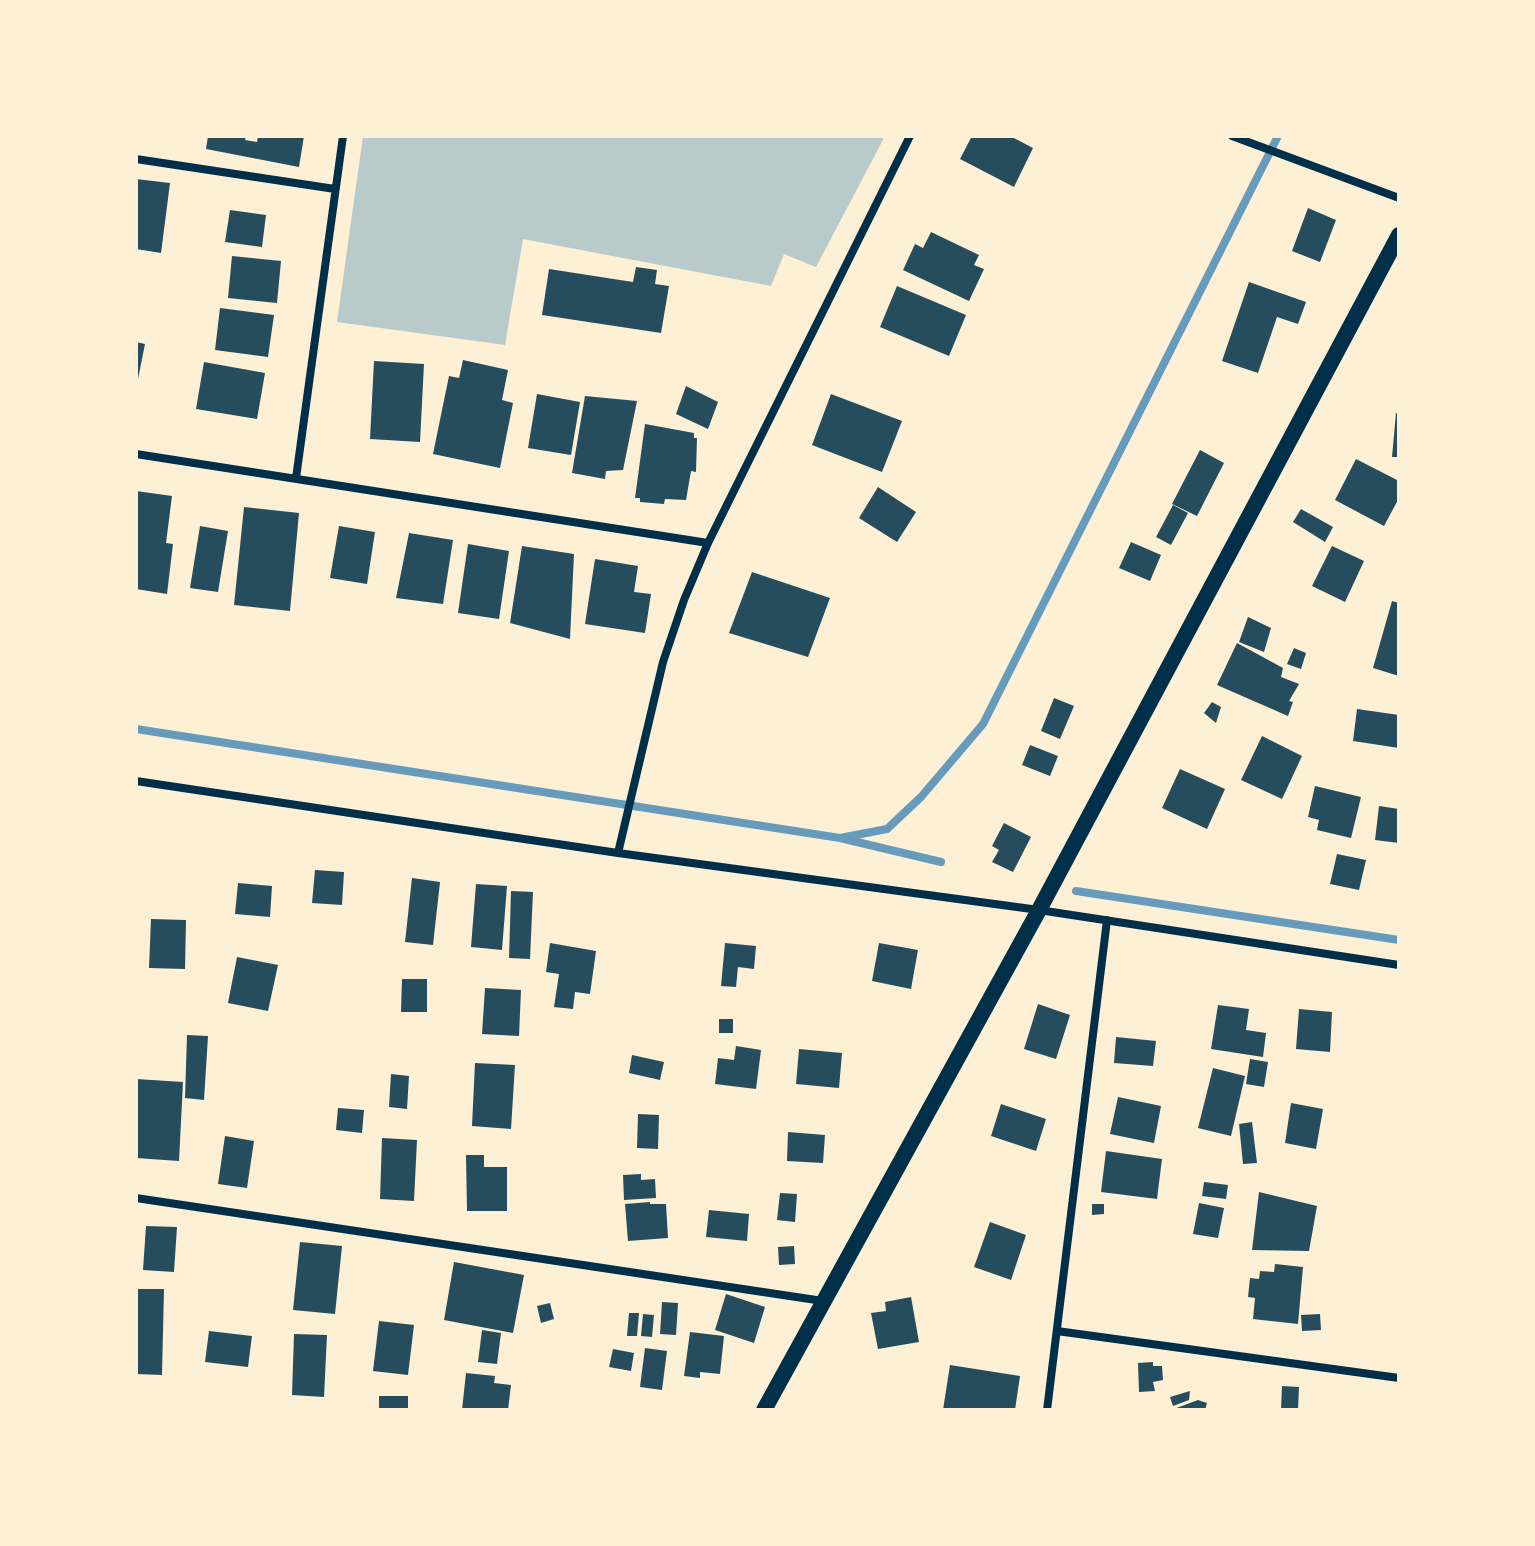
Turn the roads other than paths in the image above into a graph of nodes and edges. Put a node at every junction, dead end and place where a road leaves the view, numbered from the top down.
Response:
1 (343, 136) edge
2 (910, 136) edge
3 (1232, 136) edge
4 (136, 159) edge
5 (335, 189) junction
6 (1399, 198) edge
7 (1399, 235) edge
8 (136, 454) edge
9 (296, 478) junction
10 (708, 543) junction
11 (136, 781) edge
12 (618, 853) junction
13 (1039, 910) junction
14 (1107, 920) junction
15 (1399, 965) edge
16 (136, 1198) edge
17 (824, 1301) junction
18 (1057, 1331) junction
19 (1399, 1378) edge
20 (764, 1410) edge
21 (1047, 1410) edge

1 - 5 street
2 - 10 street
3 - 6 street
4 - 5 street
5 - 9 street
7 - 13 main road
8 - 9 street
9 - 10 street
10 - 12 street
11 - 12 street
12 - 13 street
13 - 14 street
13 - 17 main road
14 - 15 street
14 - 18 street
16 - 17 street
17 - 20 main road
18 - 19 street
18 - 21 street

